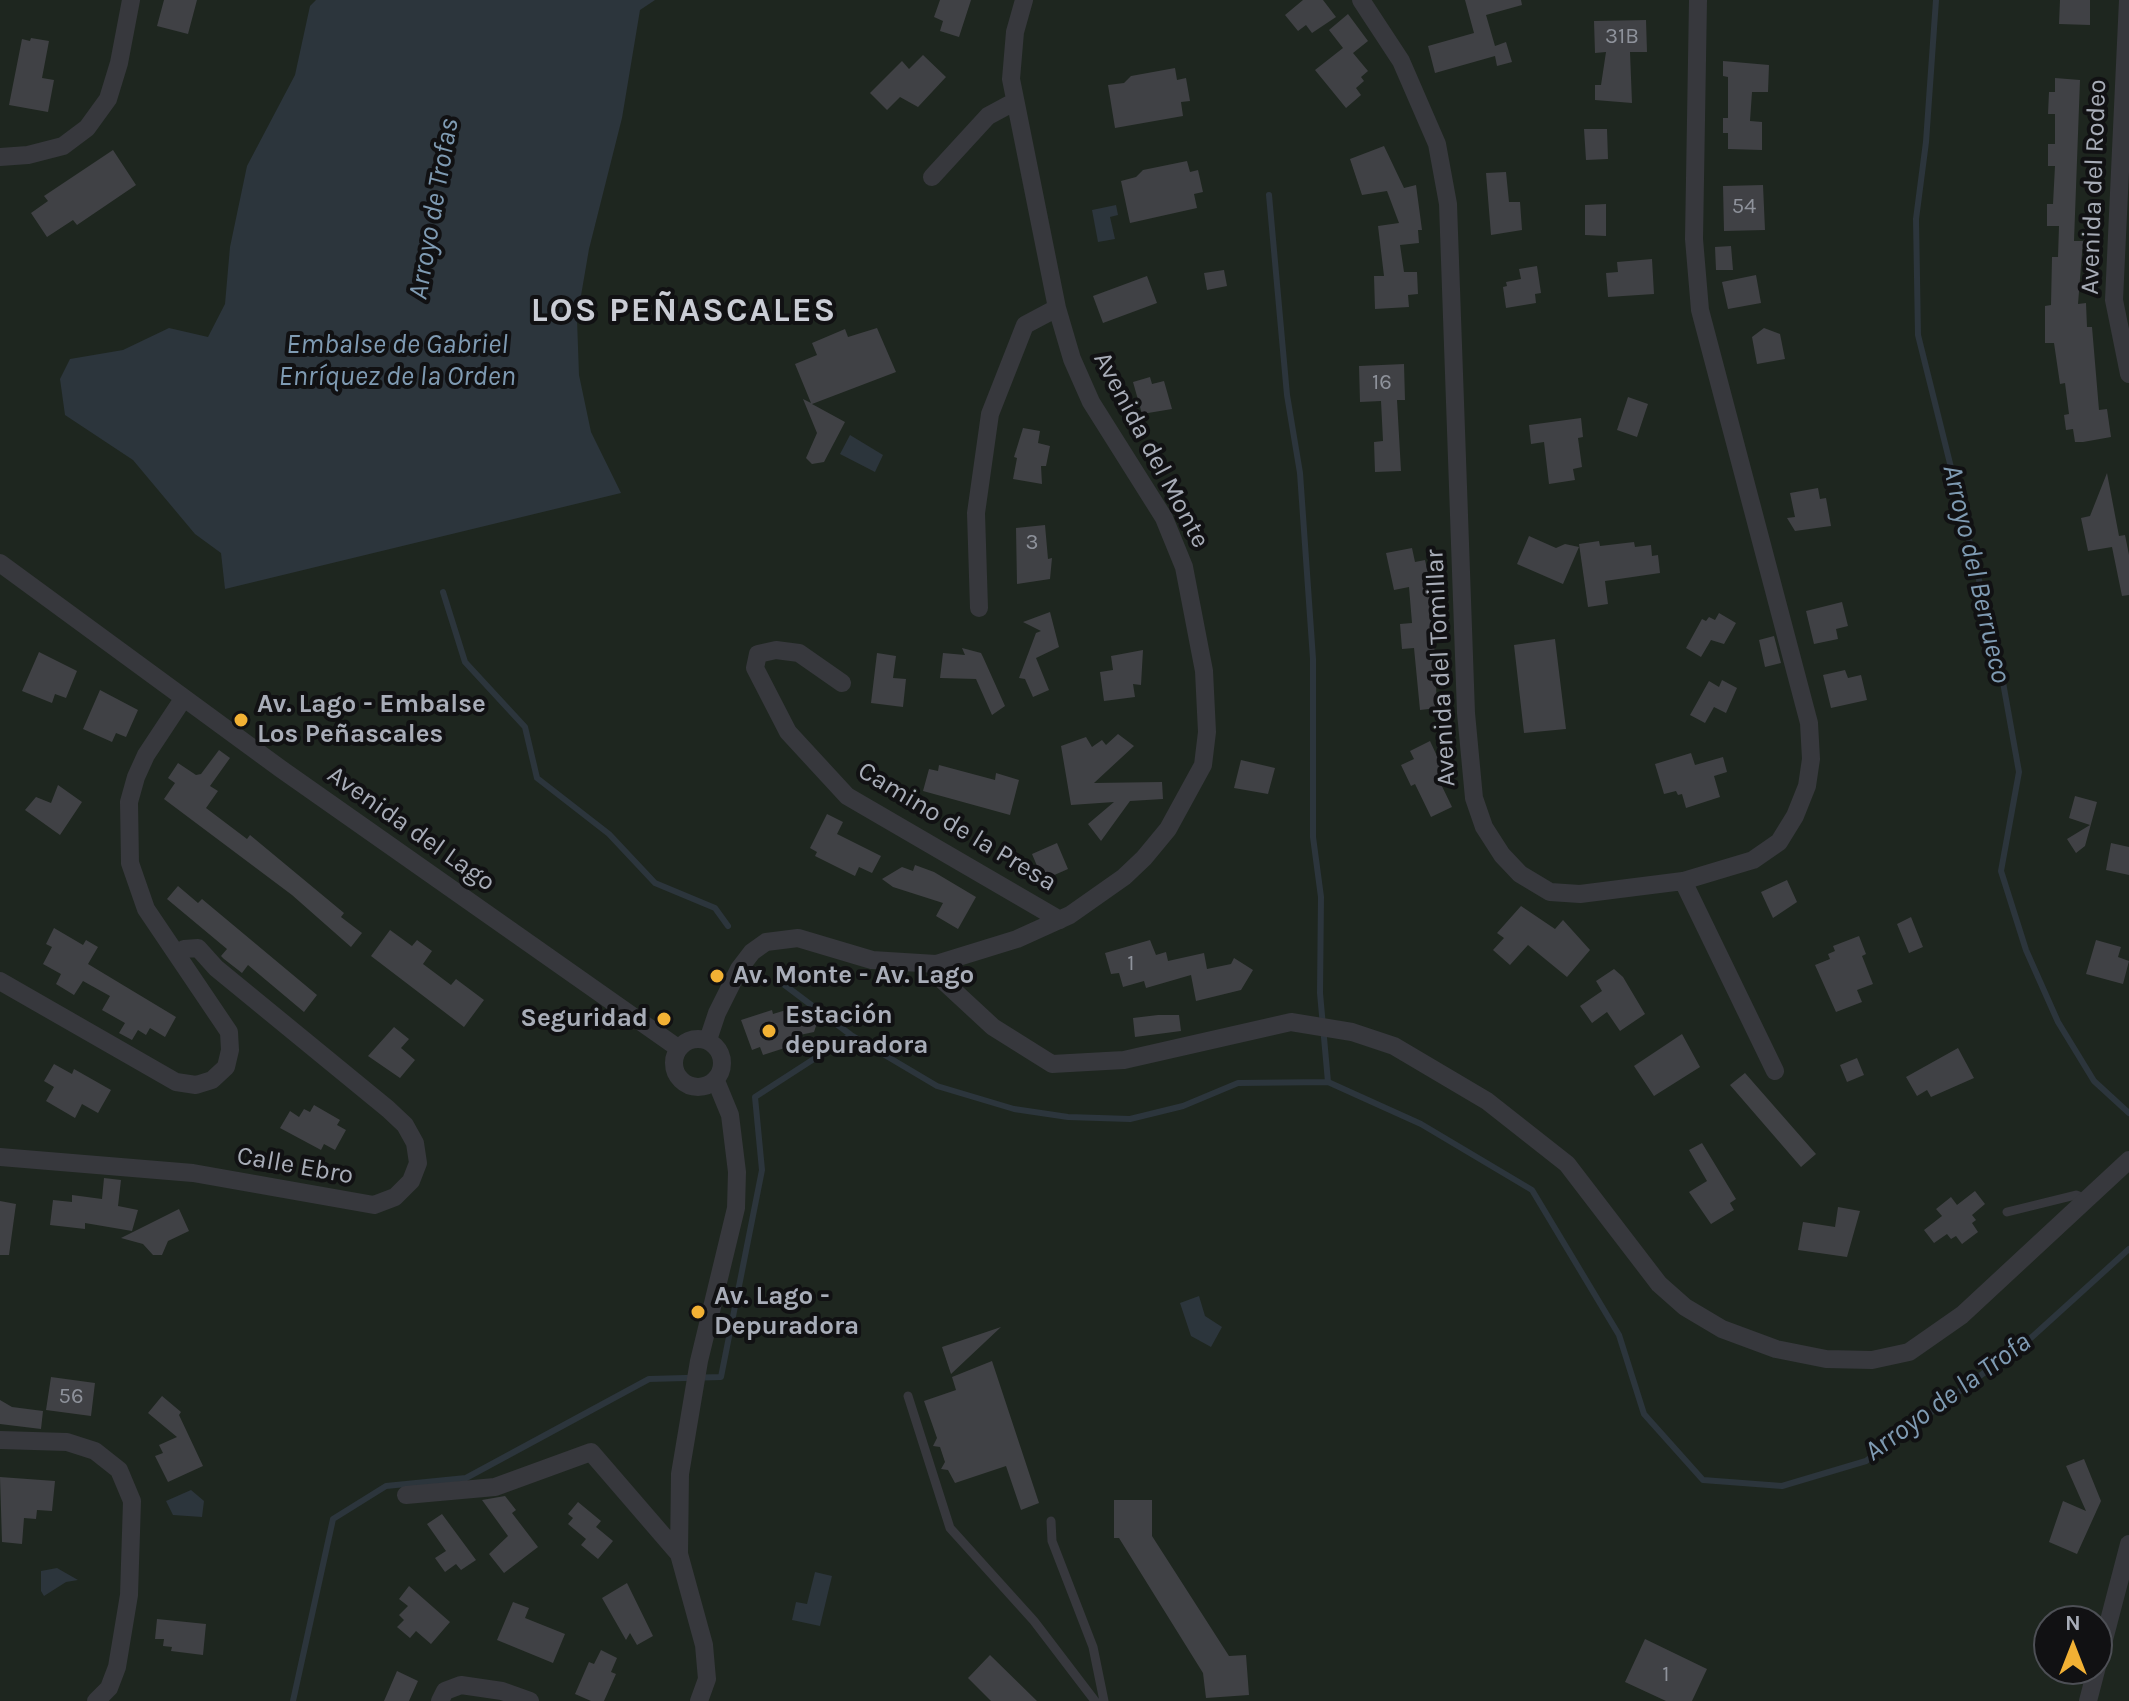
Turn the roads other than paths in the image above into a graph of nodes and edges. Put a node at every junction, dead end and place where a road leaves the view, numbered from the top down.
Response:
1 (131, 0) edge
2 (1024, 0) edge
3 (1361, 0) edge
4 (1698, 0) edge
5 (2128, 0) edge
6 (1014, 102) junction
7 (0, 157) edge
8 (932, 177) dead end
9 (1057, 308) junction
10 (2129, 374) edge
11 (0, 563) edge
12 (979, 608) dead end
13 (842, 683) dead end
14 (183, 699) junction
15 (1683, 881) junction
16 (146, 909) junction
17 (1060, 920) junction
18 (198, 948) junction
19 (177, 955) junction
20 (936, 964) junction
21 (216, 968) junction
22 (188, 972) junction
23 (0, 981) edge
24 (708, 1040) junction
25 (678, 1048) junction
26 (1775, 1071) dead end
27 (716, 1081) junction
28 (0, 1157) edge
29 (2129, 1160) edge
30 (2086, 1199) junction
31 (2007, 1212) dead end
32 (908, 1396) dead end
33 (0, 1440) edge
34 (406, 1495) dead end
35 (1051, 1521) dead end
36 (2129, 1544) edge
37 (679, 1554) junction
38 (96, 1701) edge
39 (440, 1701) edge
40 (530, 1701) edge
41 (699, 1701) edge
42 (1095, 1701) edge
43 (1104, 1701) edge
44 (2088, 1701) edge

1 - 7 street
2 - 6 street, Avenida del Monte
3 - 15 street, Avenida del Tomillar
4 - 15 street, Avenida del Tomillar
5 - 10 street, Avenida del Rodeo
6 - 8 street
6 - 9 street, Avenida del Monte
9 - 12 street
9 - 17 street, Avenida del Monte
11 - 14 street, Avenida del Lago
13 - 17 street, Camino de la Presa
14 - 16 street
14 - 25 street, Avenida del Lago
15 - 26 street
16 - 18 street, Calle Ebro
16 - 19 street
17 - 20 street, Avenida del Monte
18 - 19 street
18 - 21 street, Calle Ebro
19 - 22 street
20 - 24 street, Avenida del Monte
20 - 30 street
21 - 22 street
21 - 28 street, Calle Ebro
22 - 23 street
24 - 25 street
24 - 27 street
25 - 27 street
27 - 37 street
29 - 30 street
30 - 31 lane
32 - 42 lane
33 - 38 street
34 - 37 street
35 - 43 lane
36 - 44 street
37 - 41 street
39 - 40 street

